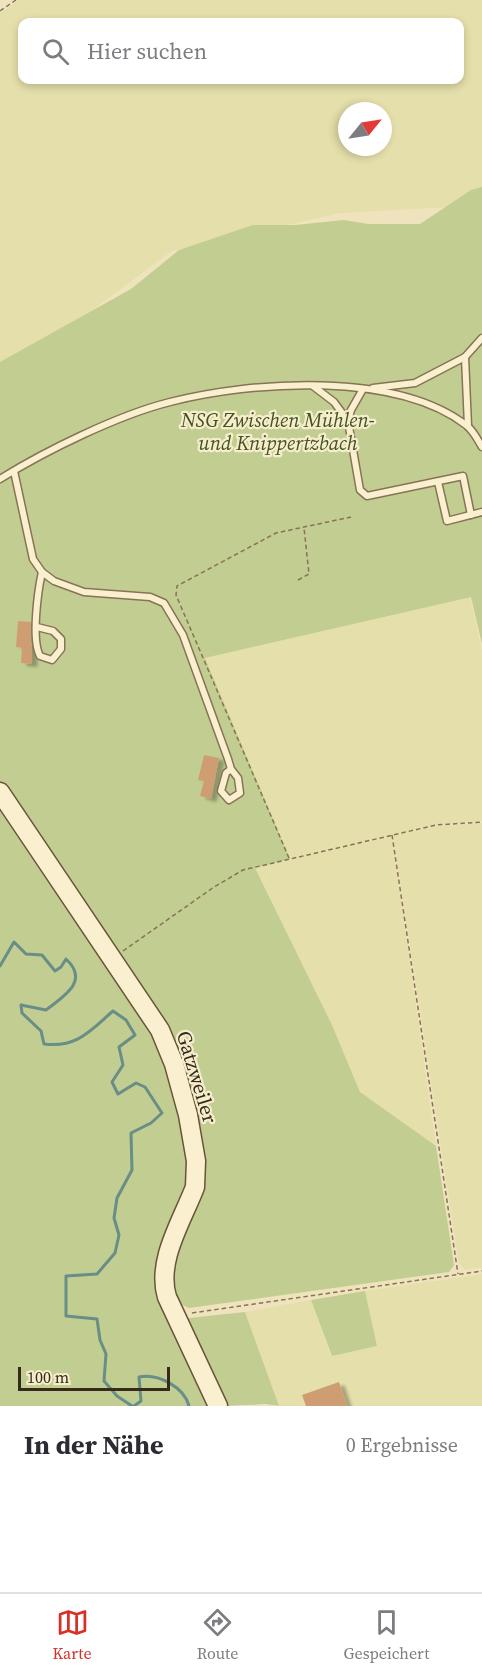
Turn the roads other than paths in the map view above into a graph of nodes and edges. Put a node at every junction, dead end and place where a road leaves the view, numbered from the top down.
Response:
1 (482, 338) edge
2 (465, 357) junction
3 (312, 386) junction
4 (363, 389) junction
5 (348, 421) junction
6 (468, 426) junction
7 (482, 447) edge
8 (14, 471) junction
9 (0, 479) edge
10 (438, 482) junction
11 (482, 512) edge
12 (471, 515) junction
13 (42, 572) junction
14 (37, 627) junction
15 (231, 769) junction
16 (0, 792) edge
17 (218, 1406) edge

1 - 2 lane
2 - 4 lane
2 - 6 lane
3 - 4 lane
3 - 5 lane
3 - 8 lane
4 - 5 lane
4 - 6 lane
5 - 10 lane
6 - 7 lane
8 - 9 lane
8 - 13 lane
10 - 12 lane
10 - 12 lane
11 - 12 lane
13 - 14 lane
13 - 15 lane
14 - 14 lane
15 - 15 lane
16 - 17 street, Gatzweiler

